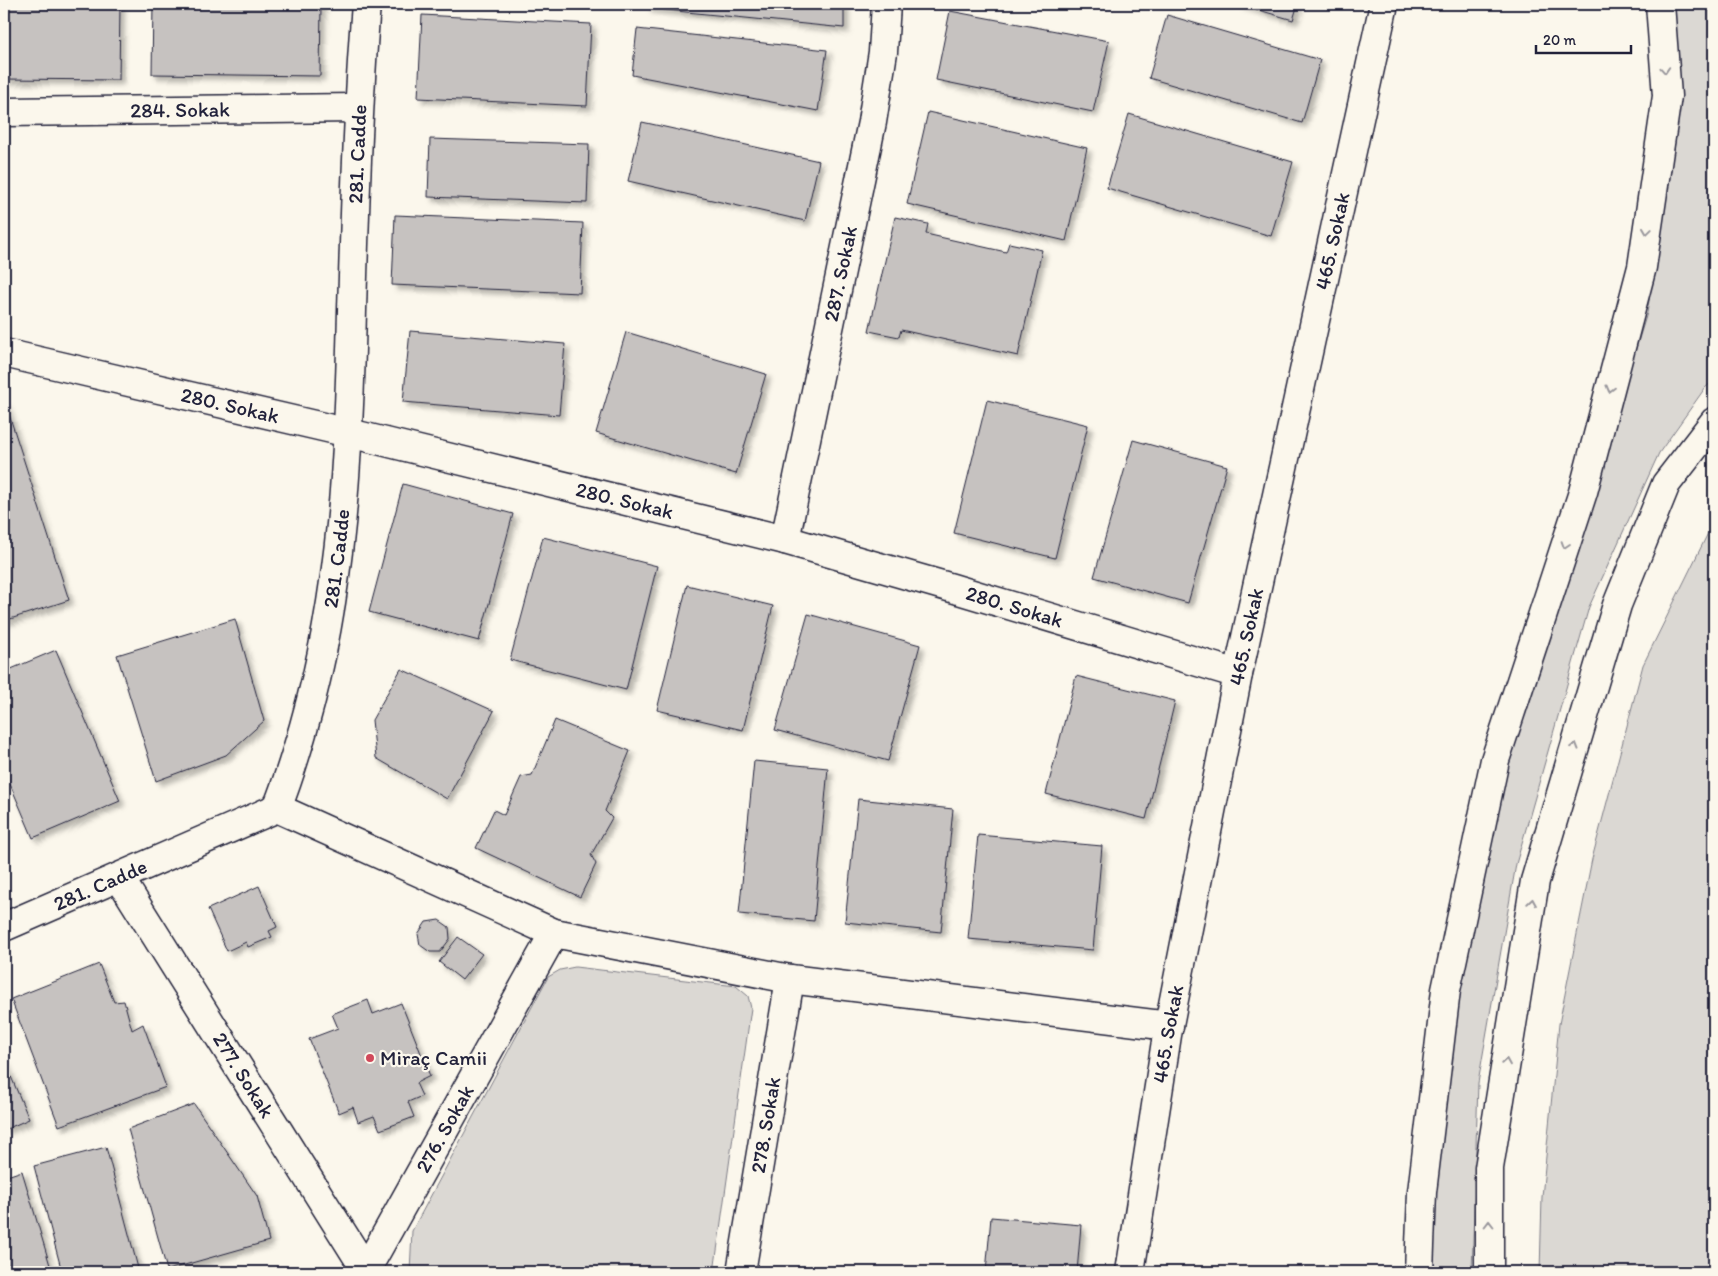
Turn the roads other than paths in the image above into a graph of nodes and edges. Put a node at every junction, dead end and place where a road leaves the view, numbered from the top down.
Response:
1 (366, 4) edge
2 (886, 4) edge
3 (1384, 4) edge
4 (1660, 4) edge
5 (358, 108) junction
6 (4, 112) edge
7 (4, 353) edge
8 (1714, 422) edge
9 (349, 433) junction
10 (785, 540) junction
11 (1238, 674) junction
12 (277, 808) junction
13 (119, 877) junction
14 (4, 927) edge
15 (554, 933) junction
16 (790, 979) junction
17 (1169, 1026) junction
18 (366, 1272) edge
19 (741, 1272) edge
20 (1130, 1272) edge
21 (1419, 1272) edge
22 (1489, 1272) edge

1 - 5 main road, 281. Cadde
2 - 10 main road, 287. Sokak
3 - 11 main road, 465. Sokak
4 -> 21 main road
5 - 6 main road, 284. Sokak
5 - 9 main road, 281. Cadde
7 - 9 main road, 280. Sokak
22 -> 8 main road
9 - 10 main road, 280. Sokak
9 - 12 main road, 281. Cadde
10 - 11 main road, 280. Sokak
11 - 17 main road, 465. Sokak
12 - 13 main road, 281. Cadde
12 - 15 main road
13 - 14 main road, 281. Cadde
13 - 18 main road, 277. Sokak
15 - 16 main road
15 - 18 main road, 276. Sokak
16 - 17 main road
16 - 19 main road, 278. Sokak
17 - 20 main road, 465. Sokak

